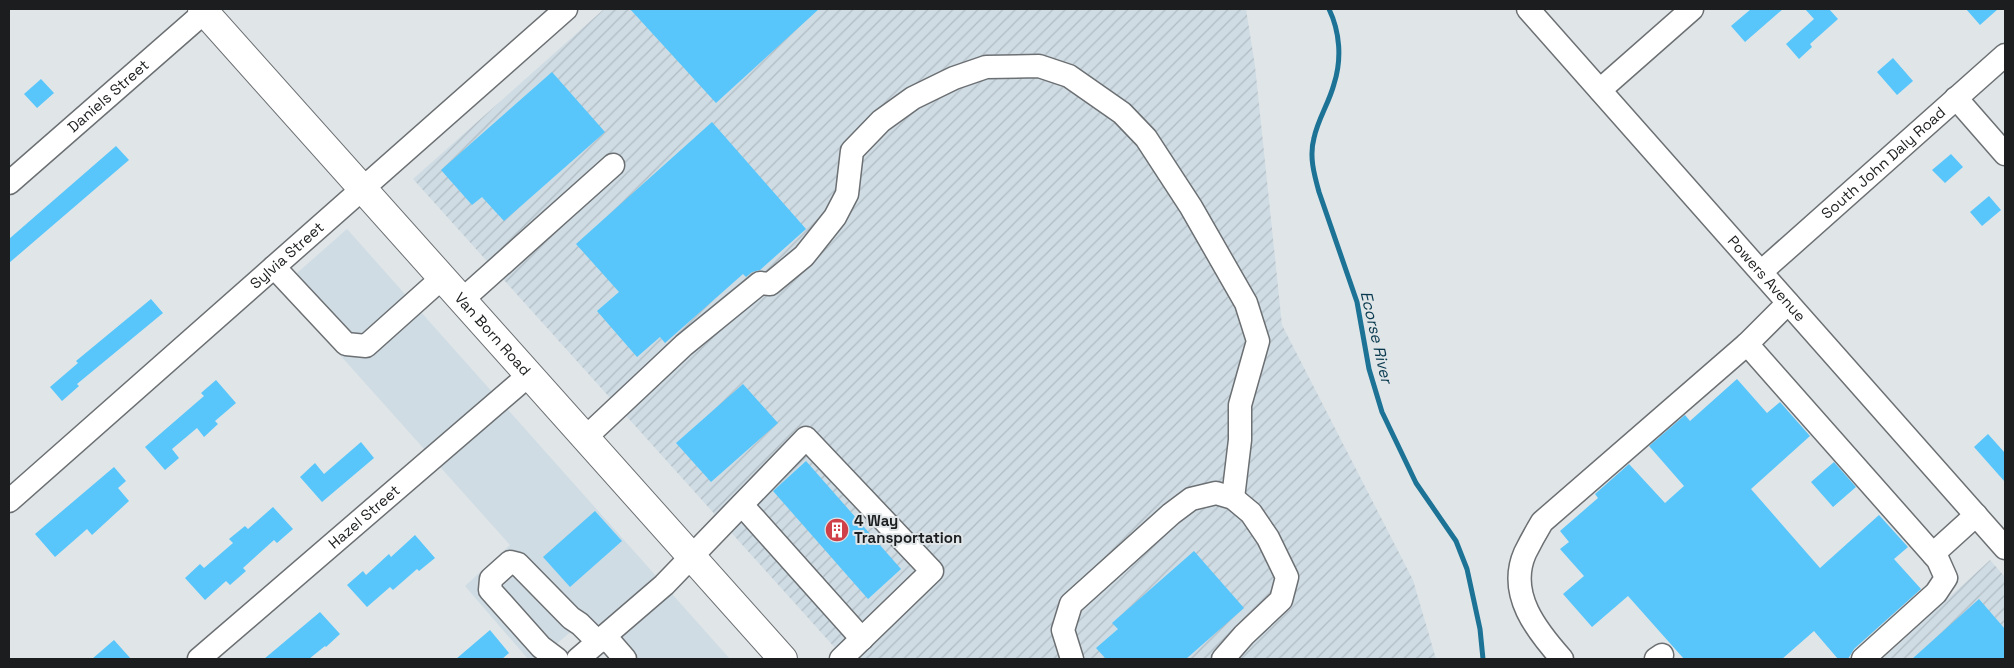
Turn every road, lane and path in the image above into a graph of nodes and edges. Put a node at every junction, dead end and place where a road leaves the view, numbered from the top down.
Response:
1 (566, 9) edge
2 (1528, 9) edge
3 (1692, 9) edge
4 (205, 10) edge
5 (2005, 55) edge
6 (1600, 90) junction
7 (1956, 98) junction
8 (2005, 154) edge
9 (613, 165) dead end
10 (9, 183) edge
11 (363, 190) junction
12 (274, 267) junction
13 (1761, 272) junction
14 (442, 278) junction
15 (462, 300) junction
16 (1788, 303) junction
17 (1747, 344) junction
18 (529, 376) junction
19 (585, 438) junction
20 (1233, 498) junction
21 (9, 501) edge
22 (742, 505) junction
23 (1976, 515) junction
24 (2005, 548) edge
25 (1932, 554) junction
26 (691, 557) junction
27 (602, 639) junction
28 (862, 639) junction
29 (199, 659) edge
30 (557, 659) edge
31 (578, 659) edge
32 (625, 659) edge
33 (783, 659) edge
34 (841, 659) edge
35 (1072, 659) edge
36 (1223, 659) edge
37 (1562, 659) edge
38 (1863, 659) edge

1 - 11 street, Sylvia Street
2 - 6 street, Powers Avenue
3 - 6 street
4 - 10 street, Daniels Street
4 - 11 main road, Van Born Road
5 - 7 street, South John Daly Road
6 - 13 street, Powers Avenue
7 - 8 street
7 - 13 street, South John Daly Road
9 - 15 street
11 - 12 street, Sylvia Street
11 - 14 main road, Van Born Road
12 - 14 street
12 - 21 street, Sylvia Street
13 - 16 street, Powers Avenue
14 - 15 main road, Van Born Road
15 - 18 main road, Van Born Road
16 - 17 street
16 - 23 street, Powers Avenue
17 - 25 street
17 - 37 street
18 - 19 main road, Van Born Road
18 - 29 street, Hazel Street
19 - 20 street
19 - 26 main road, Van Born Road
20 - 35 street
20 - 36 street
22 - 26 street
22 - 28 street
22 - 28 street
23 - 24 street, Powers Avenue
23 - 25 street
25 - 38 street
26 - 27 street
26 - 33 main road, Van Born Road
27 - 30 street
27 - 31 street
27 - 32 street
28 - 34 street

